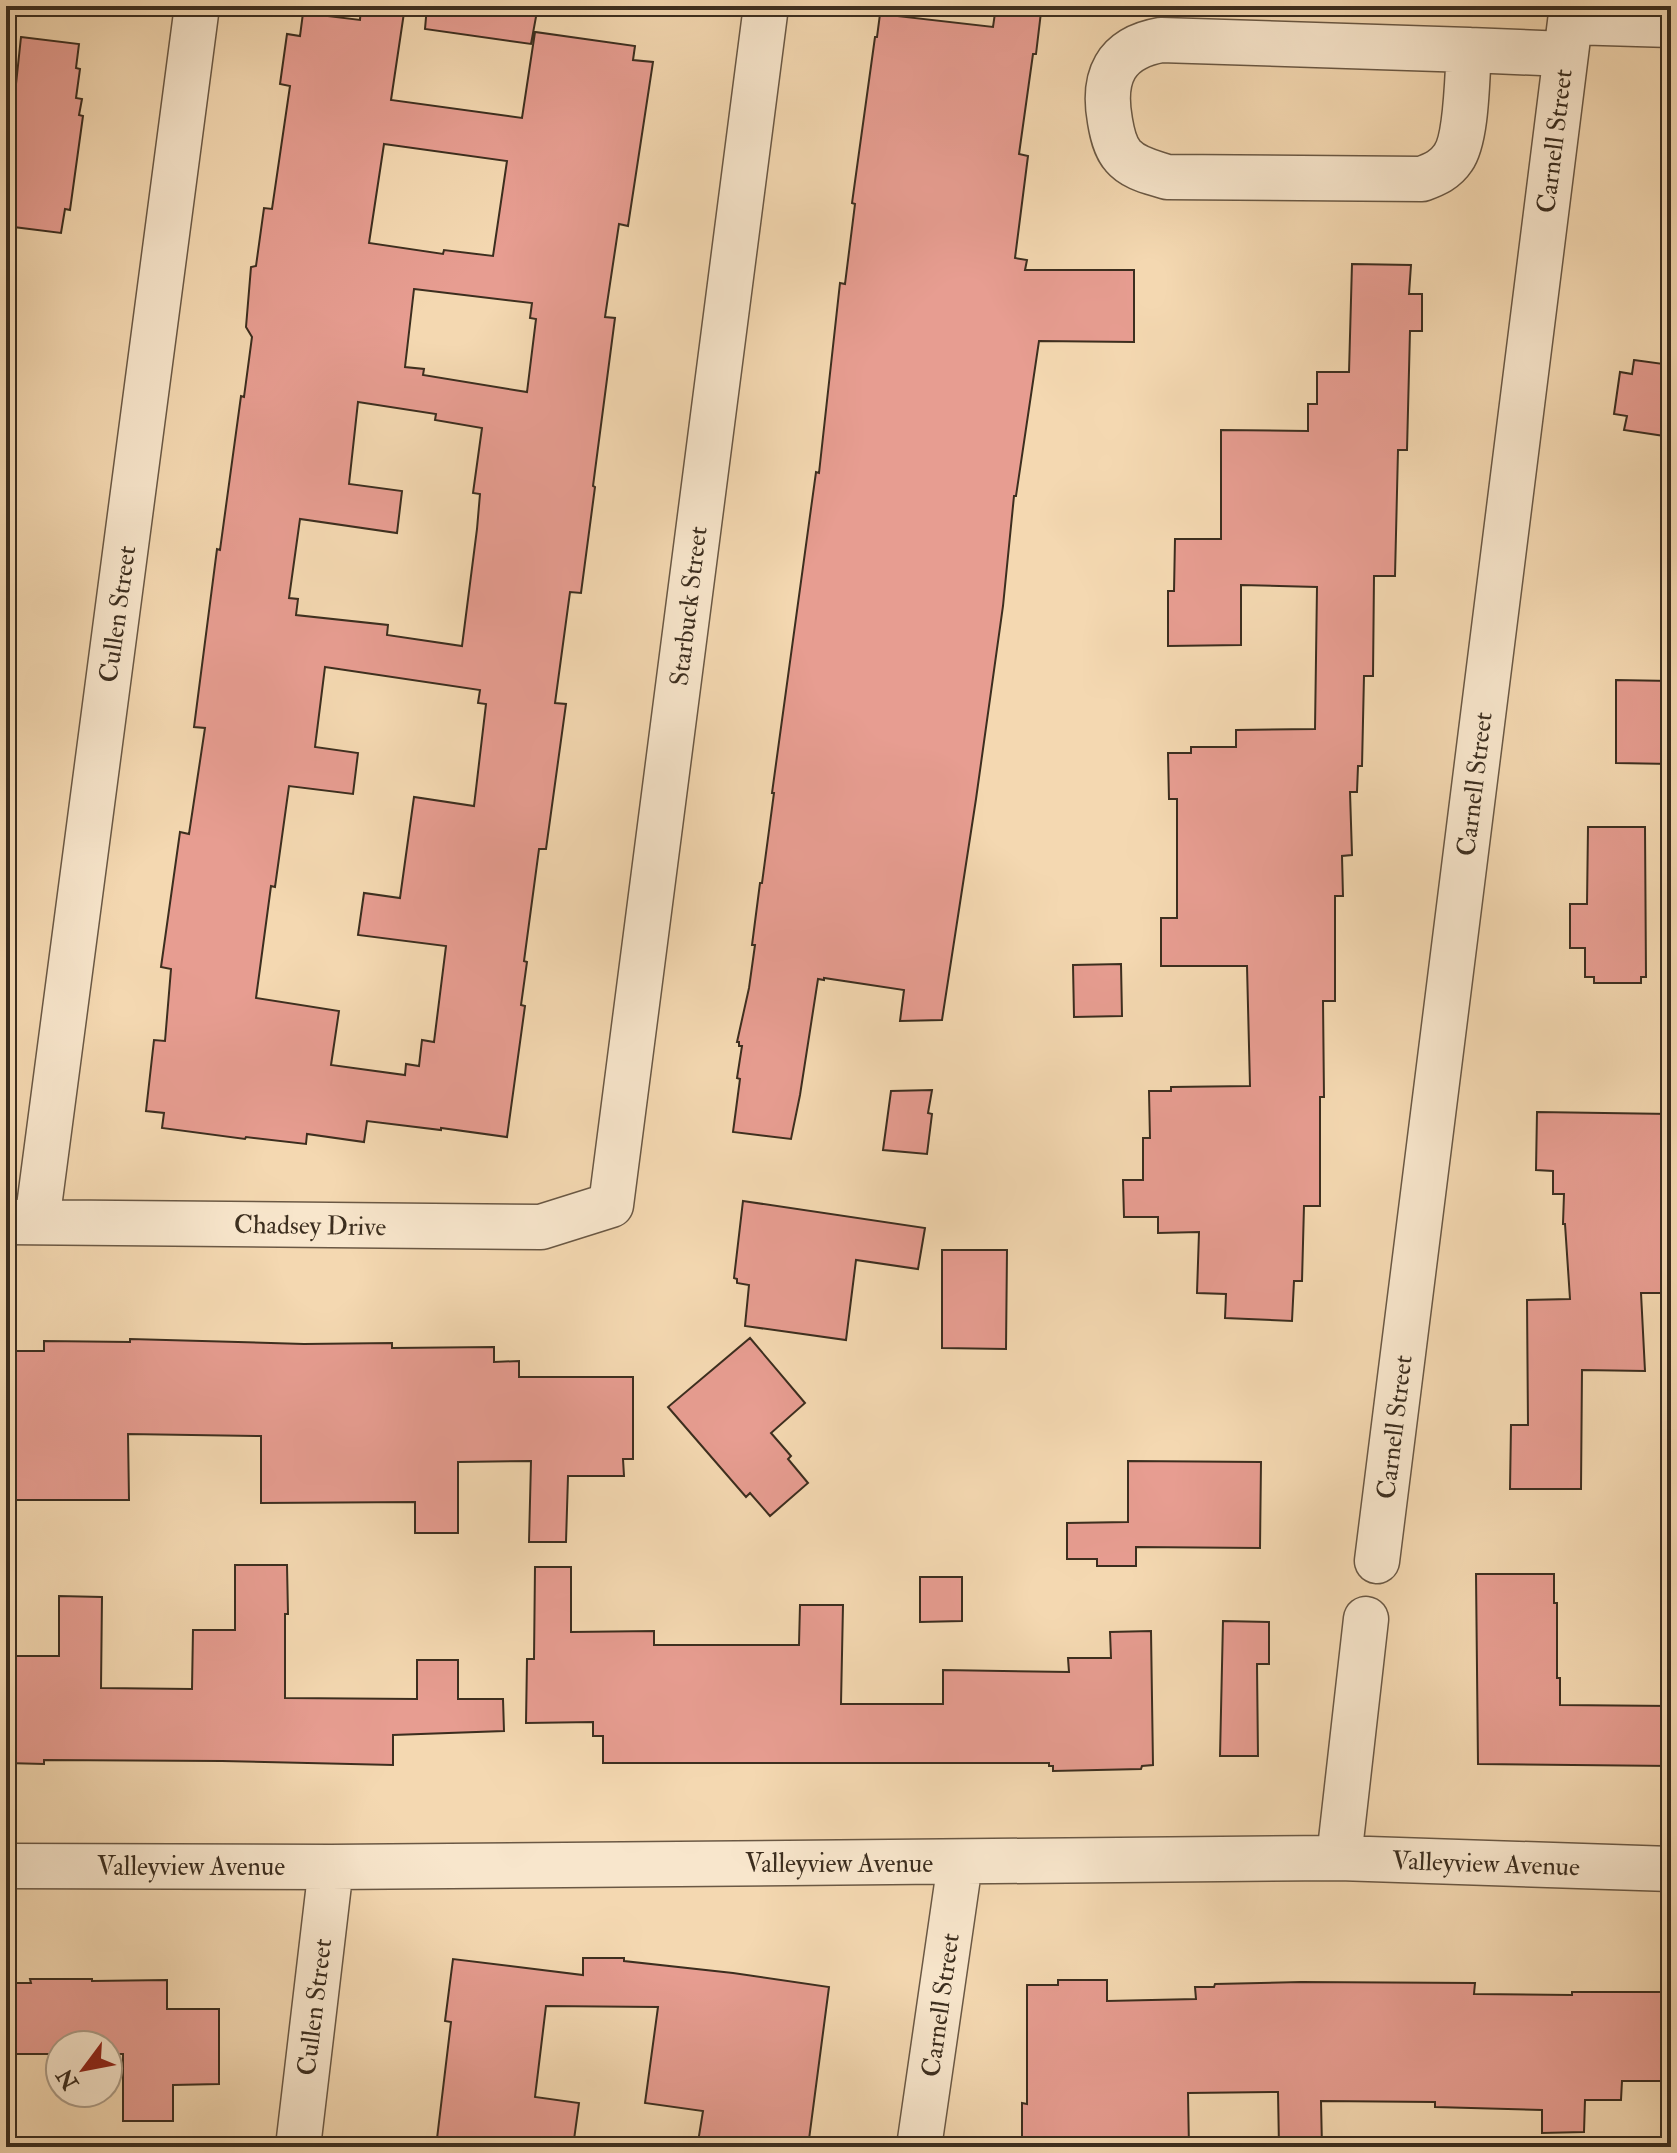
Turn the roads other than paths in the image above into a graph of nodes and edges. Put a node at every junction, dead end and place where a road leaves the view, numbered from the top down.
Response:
1 (197, 6) edge
2 (766, 6) edge
3 (1671, 25) edge
4 (1569, 27) edge
5 (1469, 50) junction
6 (611, 1205) joint
7 (22, 1222) edge
8 (1377, 1561) dead end
9 (1366, 1619) dead end
10 (1339, 1858) junction
11 (960, 1863) junction
12 (6, 1866) edge
13 (331, 1867) junction
14 (1671, 1869) edge
15 (298, 2147) edge
16 (919, 2147) edge

1 - 7 street, Cullen Street
2 - 6 street, Starbuck Street
3 - 4 street
4 - 5 street
4 - 8 street, Carnell Street
5 - 5 street
6 - 7 street, Chadsey Drive
9 - 10 street
10 - 11 street, Valleyview Avenue
10 - 14 street, Valleyview Avenue
11 - 13 street, Valleyview Avenue
11 - 16 street, Carnell Street
12 - 13 street, Valleyview Avenue
13 - 15 street, Cullen Street

